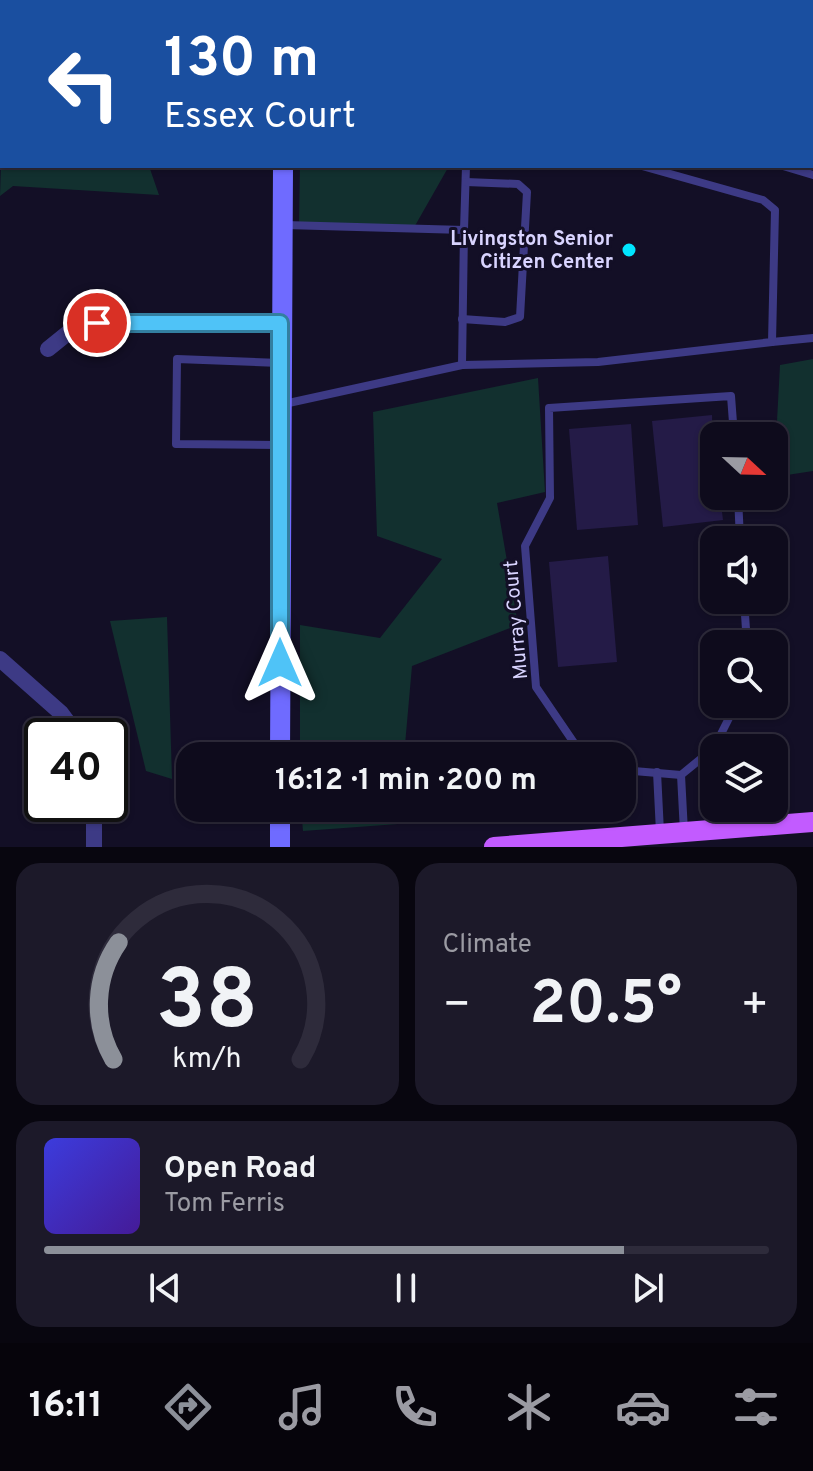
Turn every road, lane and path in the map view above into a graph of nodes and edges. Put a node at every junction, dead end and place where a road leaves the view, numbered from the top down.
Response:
1 (283, 168) edge
2 (466, 168) edge
3 (649, 168) edge
4 (790, 168) edge
5 (813, 175) edge
6 (466, 182) junction
7 (282, 225) junction
8 (464, 230) junction
9 (462, 319) junction
10 (280, 323) junction
11 (813, 338) edge
12 (772, 342) junction
13 (48, 349) dead end
14 (280, 363) junction
15 (462, 365) junction
16 (280, 405) junction
17 (733, 422) edge
18 (280, 445) junction
19 (0, 659) edge
20 (65, 718) edge
21 (280, 742) edge
22 (573, 742) edge
23 (700, 759) edge
24 (636, 771) edge
25 (657, 772) junction
26 (681, 775) junction
27 (94, 822) edge
28 (280, 822) edge
29 (813, 822) edge
30 (670, 837) edge
31 (94, 847) edge
32 (280, 847) edge
33 (494, 847) edge

1 - 7 street
2 - 6 lane
3 - 12 lane
4 - 5 lane
6 - 8 lane
6 - 9 lane
7 - 8 lane
7 - 10 street
8 - 9 lane
9 - 15 lane
10 - 13 street
10 - 14 street
11 - 12 lane
12 - 15 lane
14 - 16 street
14 - 18 lane
15 - 16 lane
16 - 18 street
17 - 22 lane, Murray Court
18 - 21 street
19 - 20 street
23 - 26 lane
24 - 25 lane
25 - 26 lane
25 - 30 lane
26 - 30 lane
27 - 31 street
28 - 32 street
29 - 30 main road
30 - 33 main road

